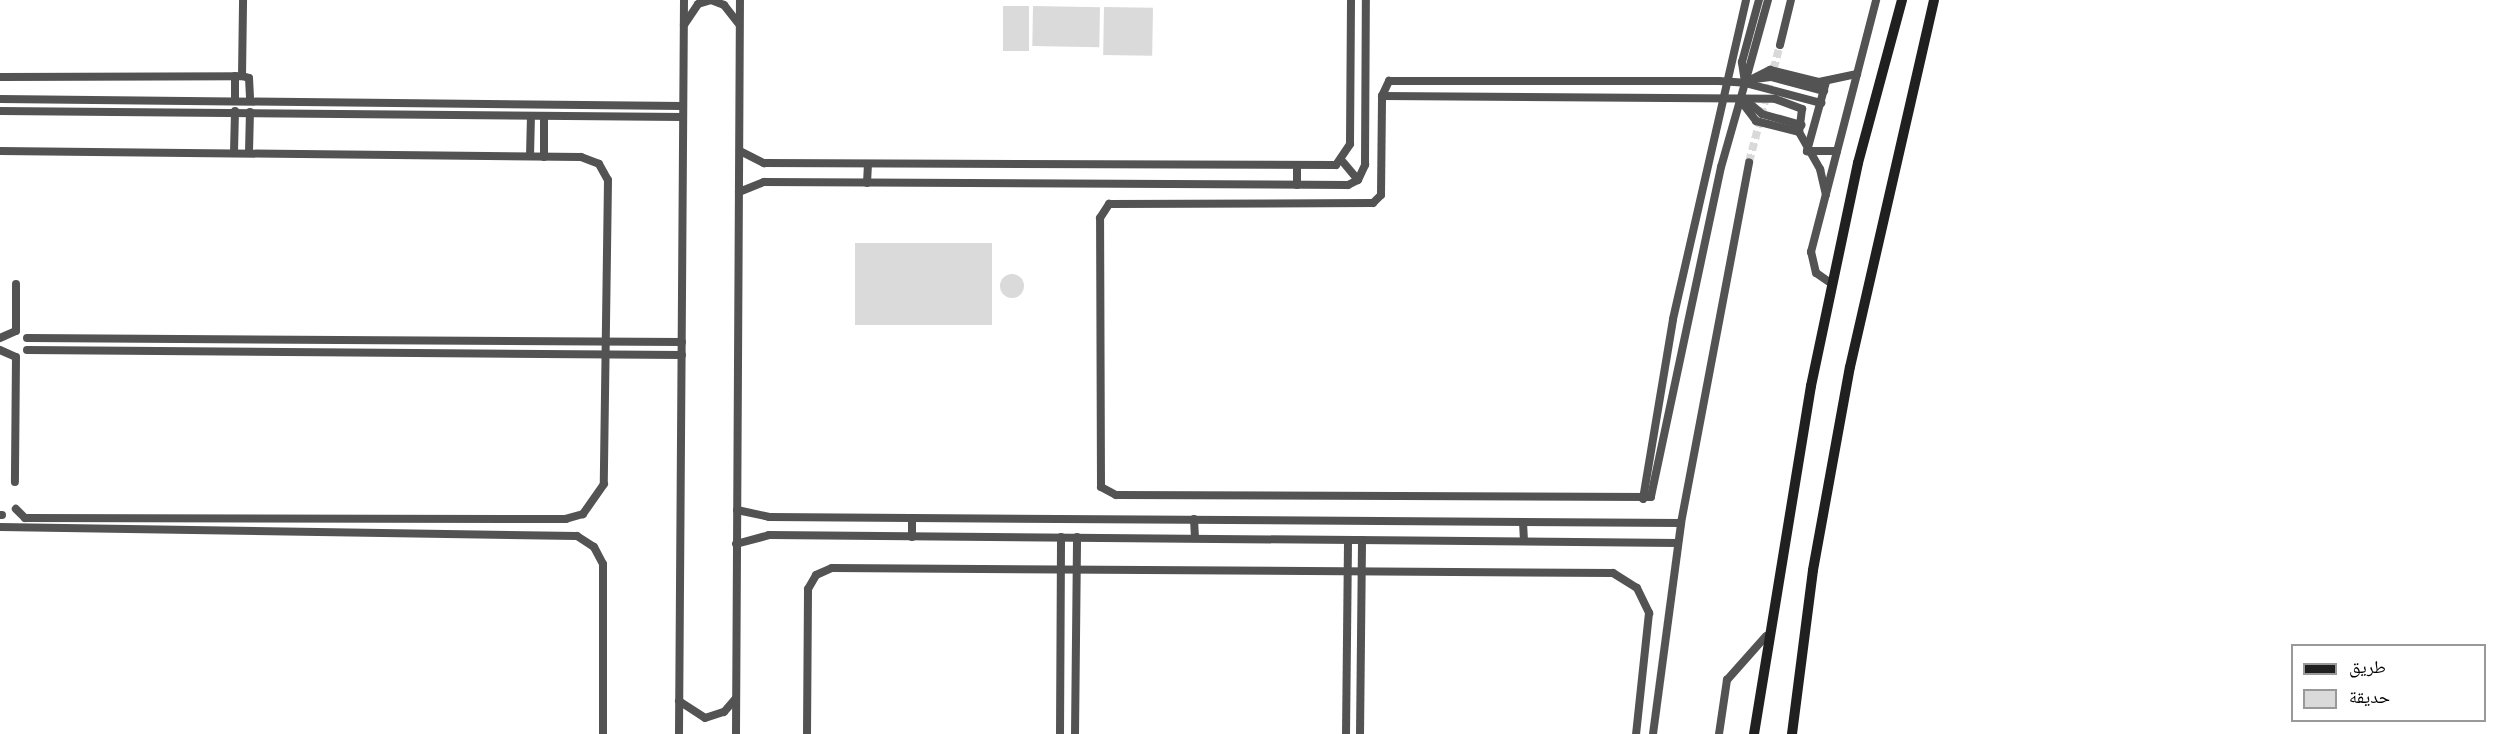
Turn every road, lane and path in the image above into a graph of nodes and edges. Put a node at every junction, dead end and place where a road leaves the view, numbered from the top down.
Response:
1 (243, 0) edge
2 (684, 0) edge
3 (740, 0) edge
4 (1351, 0) edge
5 (1366, 0) edge
6 (1746, 0) edge
7 (1759, 0) edge
8 (1768, 0) edge
9 (1791, 0) edge
10 (1876, 0) edge
11 (1902, 0) edge
12 (1934, 0) edge
13 (684, 26) junction
14 (740, 26) junction
15 (1779, 45) tunnel mouth
16 (1857, 74) junction
17 (238, 76) junction
18 (0, 77) edge
19 (1727, 81) junction
20 (1826, 82) junction
21 (1745, 83) junction
22 (1824, 92) junction
23 (1382, 96) junction
24 (1724, 96) junction
25 (1741, 96) junction
26 (0, 99) edge
27 (235, 100) junction
28 (249, 100) junction
29 (1821, 103) junction
30 (683, 106) junction
31 (0, 111) edge
32 (235, 111) junction
33 (250, 111) junction
34 (531, 117) junction
35 (544, 117) junction
36 (683, 117) junction
37 (1717, 124) junction
38 (1800, 129) junction
39 (1732, 130) junction
40 (0, 151) edge
41 (740, 151) junction
42 (1807, 151) junction
43 (1837, 151) junction
44 (234, 152) junction
45 (249, 152) junction
46 (530, 156) junction
47 (544, 157) junction
48 (1343, 162) junction
49 (1749, 162) tunnel mouth
50 (868, 164) junction
51 (1297, 166) junction
52 (1358, 180) junction
53 (867, 183) junction
54 (1297, 185) junction
55 (739, 192) junction
56 (1826, 194) junction
57 (16, 284) dead end
58 (1832, 284) junction
59 (0, 338) edge
60 (27, 338) dead end
61 (682, 342) junction
62 (606, 343) junction
63 (0, 350) edge
64 (27, 350) dead end
65 (682, 355) junction
66 (606, 356) junction
67 (1656, 410) junction
68 (1672, 415) junction
69 (15, 482) dead end
70 (1643, 499) junction
71 (16, 508) dead end
72 (737, 510) junction
73 (912, 518) junction
74 (1194, 519) junction
75 (1523, 522) junction
76 (1681, 523) junction
77 (0, 527) edge
78 (912, 537) junction
79 (1061, 537) junction
80 (1077, 537) junction
81 (1195, 538) junction
82 (1348, 540) junction
83 (1362, 540) junction
84 (1524, 541) junction
85 (1678, 543) junction
86 (736, 544) junction
87 (1061, 569) junction
88 (1077, 569) junction
89 (1347, 571) junction
90 (1362, 571) junction
91 (1766, 636) junction
92 (736, 698) junction
93 (679, 701) junction
94 (1719, 731) edge
95 (603, 734) edge
96 (679, 734) edge
97 (736, 734) edge
98 (807, 734) edge
99 (1060, 734) edge
100 (1076, 734) edge
101 (1346, 734) edge
102 (1360, 734) edge
103 (1636, 734) edge
104 (1653, 734) edge
105 (1712, 734) edge
106 (1754, 734) edge
107 (1792, 734) edge

1 - 17 street
2 - 13 street
3 - 14 street
4 - 48 street
5 - 52 street
6 - 19 street
7 - 21 street
8 - 21 street
9 - 15 street
10 - 16 street
11 - 58 main road
12 - 107 main road
13 - 14 street
13 - 30 street
14 - 41 street
16 - 20 street
16 - 43 street
17 - 18 street
17 - 27 street
17 - 28 street
19 - 21 street
19 - 23 street
19 - 24 street
20 - 21 street
20 - 22 street
21 - 22 street
21 - 25 street
21 - 29 street
22 - 29 street
23 - 24 street
23 - 70 street
24 - 25 street
24 - 37 street
25 - 38 street
25 - 38 street
25 - 39 street
26 - 27 street
27 - 28 street
28 - 30 street
29 - 42 street
30 - 36 street
31 - 32 street
32 - 33 street
32 - 44 street
33 - 34 street
33 - 45 street
34 - 35 street
34 - 46 street
35 - 36 street
35 - 47 street
36 - 61 street
37 - 39 street
37 - 67 street
38 - 42 street
39 - 68 street
40 - 44 street
41 - 50 street
41 - 55 street
42 - 43 street
42 - 56 street
43 - 56 street
44 - 45 street
45 - 46 street
46 - 47 street
47 - 62 street
48 - 51 street
48 - 52 street
49 - 76 street
50 - 51 street
50 - 53 street
51 - 54 street
52 - 54 street
53 - 54 street
53 - 55 street
55 - 72 street
56 - 58 street
57 - 59 street
58 - 91 main road
60 - 62 street
61 - 62 street
61 - 65 street
62 - 66 street
63 - 69 street
64 - 66 street
65 - 66 street
65 - 93 street
66 - 71 street
67 - 68 street
67 - 70 street
68 - 70 street
72 - 73 street
72 - 86 street
73 - 74 street
73 - 78 street
74 - 75 street
74 - 81 street
75 - 76 street
75 - 84 street
76 - 85 street
77 - 95 street
78 - 79 street
78 - 86 street
79 - 80 street
79 - 87 street
80 - 81 street
80 - 88 street
81 - 82 street
82 - 83 street
82 - 89 street
83 - 84 street
83 - 90 street
84 - 85 street
85 - 104 street
86 - 92 street
87 - 88 street
87 - 98 street
87 - 99 street
88 - 89 street
88 - 100 street
89 - 90 street
89 - 101 street
90 - 102 street
90 - 103 street
91 - 94 street
91 - 106 main road
92 - 93 street
92 - 97 street
93 - 96 street
94 - 105 street

